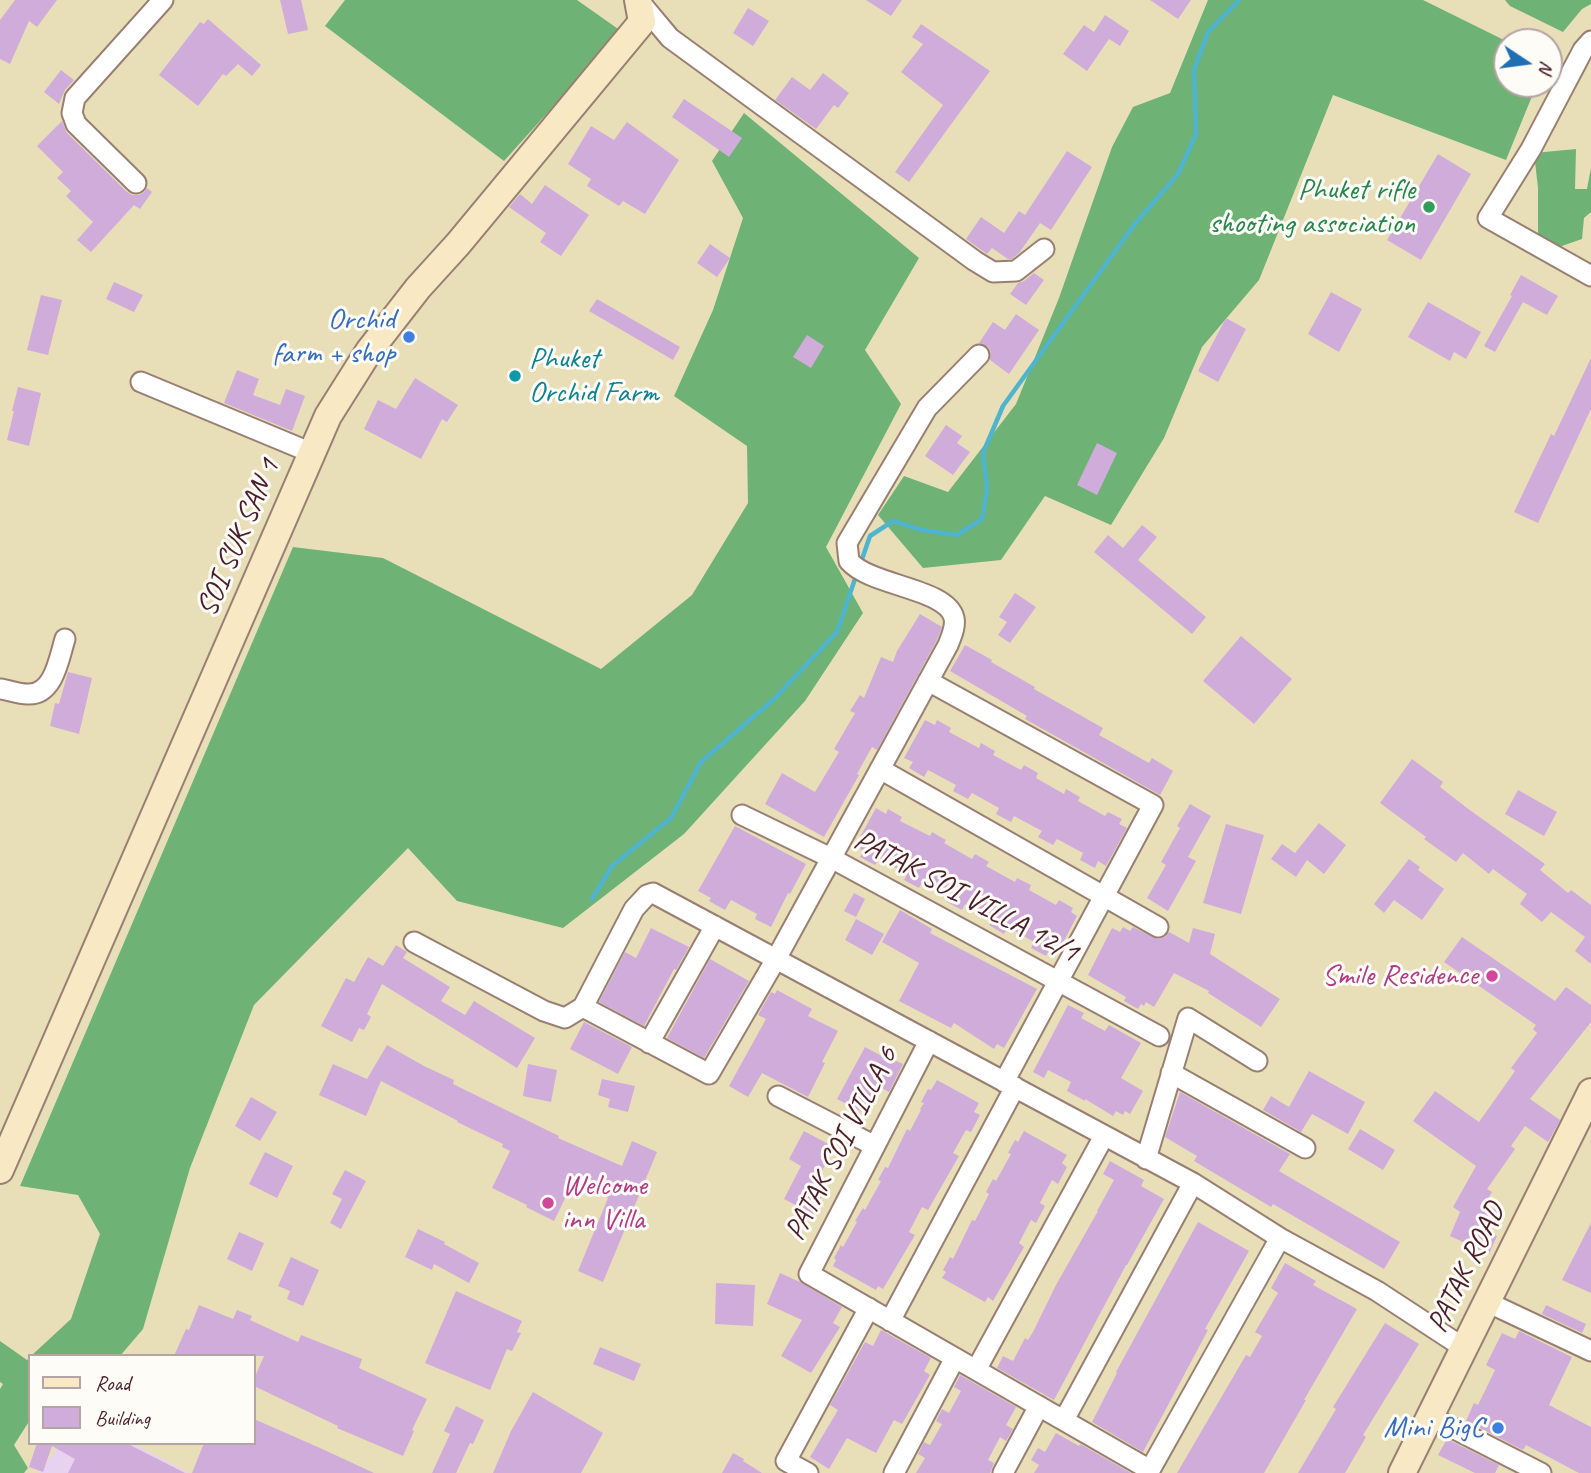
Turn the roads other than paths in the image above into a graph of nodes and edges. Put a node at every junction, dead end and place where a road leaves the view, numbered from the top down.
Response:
1 (163, 0) edge
2 (639, 1) edge
3 (1591, 41) edge
4 (136, 183) dead end
5 (1044, 249) dead end
6 (1591, 276) edge
7 (979, 355) dead end
8 (141, 382) dead end
9 (312, 453) junction
10 (65, 639) dead end
11 (928, 681) junction
12 (0, 689) edge
13 (880, 769) junction
14 (742, 816) dead end
15 (831, 858) junction
16 (1104, 896) junction
17 (715, 926) junction
18 (1158, 927) dead end
19 (414, 942) dead end
20 (776, 959) junction
21 (1058, 981) junction
22 (583, 1007) junction
23 (1158, 1036) dead end
24 (929, 1041) junction
25 (649, 1043) junction
26 (1257, 1061) dead end
27 (1171, 1073) junction
28 (1009, 1085) junction
29 (1591, 1092) edge
30 (778, 1096) dead end
31 (1104, 1136) junction
32 (875, 1146) junction
33 (1304, 1148) dead end
34 (1146, 1159) junction
35 (0, 1170) edge
36 (1193, 1183) junction
37 (1280, 1238) junction
38 (1486, 1302) junction
39 (869, 1308) junction
40 (890, 1321) junction
41 (1464, 1348) junction
42 (1591, 1351) edge
43 (955, 1358) junction
44 (976, 1370) junction
45 (1039, 1406) junction
46 (1431, 1417) junction
47 (1064, 1420) junction
48 (808, 1473) edge
49 (894, 1473) edge
50 (1003, 1473) edge
51 (1402, 1473) edge
52 (1541, 1473) edge

1 - 4 street
2 - 5 street
2 - 9 street, SOI SUK SAN 1
3 - 6 street
7 - 11 street
8 - 9 street
9 - 35 street, SOI SUK SAN 1
10 - 12 street
11 - 13 street
11 - 16 street
13 - 15 street
13 - 16 street
14 - 15 street, PATAK SOI VILLA 12/1
15 - 20 street
15 - 21 street, PATAK SOI VILLA 12/1
16 - 18 street
16 - 21 street
17 - 20 street
17 - 22 street
17 - 25 street
19 - 22 street
20 - 24 street
20 - 25 street
21 - 23 street, PATAK SOI VILLA 12/1
21 - 28 street
22 - 25 street
24 - 28 street
24 - 32 street, PATAK SOI VILLA 6
26 - 27 street
27 - 33 street
27 - 34 street
28 - 31 street
28 - 40 street
29 - 38 street, PATAK ROAD
30 - 32 street
31 - 34 street
31 - 44 street
32 - 39 street, PATAK SOI VILLA 6
34 - 36 street
36 - 37 street
36 - 47 street
37 - 41 street
37 - 47 street
38 - 41 street, PATAK ROAD
38 - 42 street
39 - 40 street
39 - 48 street
40 - 43 street
41 - 46 street, PATAK ROAD
43 - 44 street
43 - 49 street
44 - 45 street
45 - 47 street
45 - 50 street
46 - 51 street, PATAK ROAD
46 - 52 street

